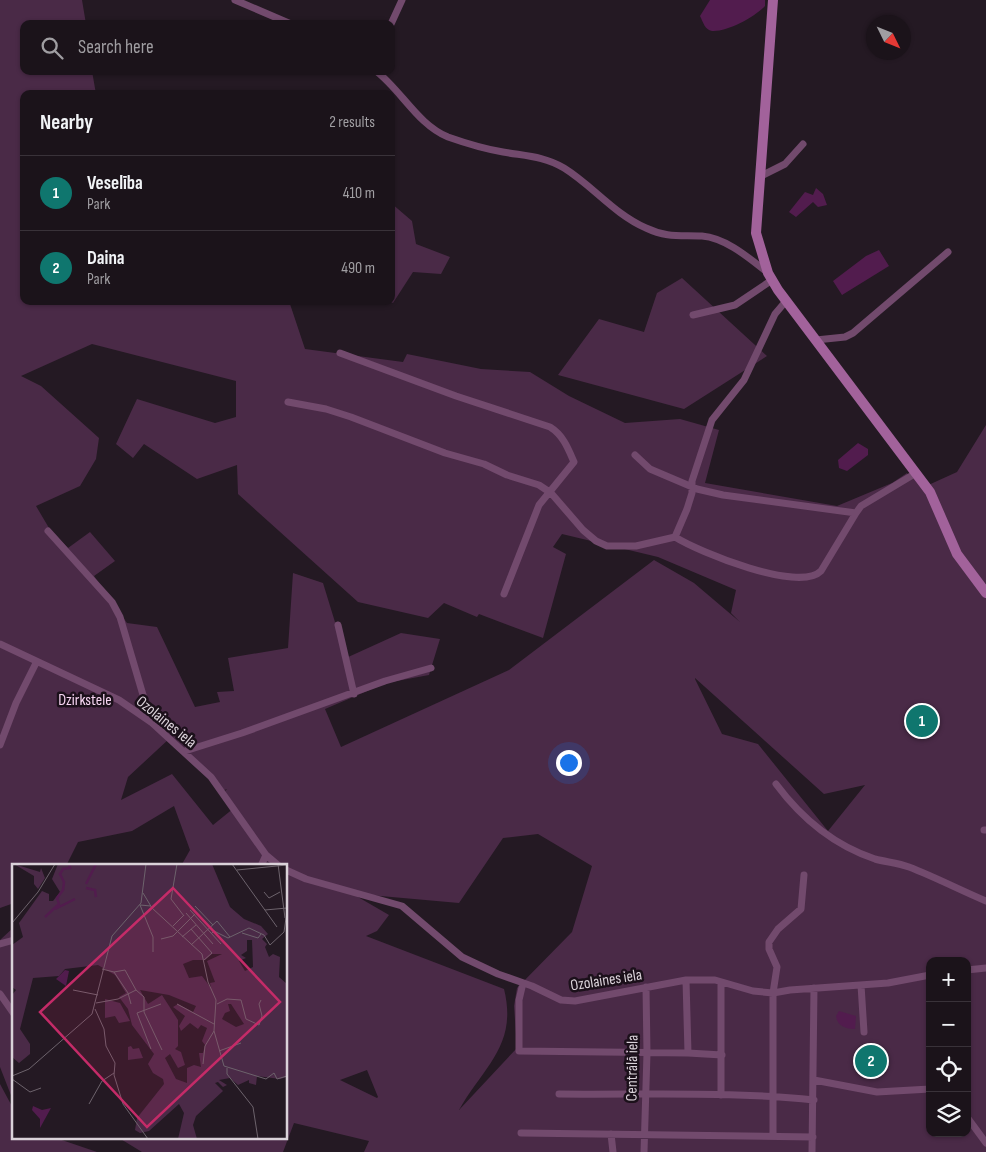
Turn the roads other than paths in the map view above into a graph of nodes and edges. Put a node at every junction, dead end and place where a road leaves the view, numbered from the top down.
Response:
1 (235, 0) edge
2 (402, 0) edge
3 (773, 0) edge
4 (282, 20) edge
5 (393, 20) edge
6 (381, 75) edge
7 (384, 75) edge
8 (386, 79) junction
9 (803, 144) dead end
10 (761, 176) junction
11 (762, 252) junction
12 (948, 252) dead end
13 (751, 260) junction
14 (770, 276) junction
15 (786, 301) junction
16 (693, 316) dead end
17 (816, 340) junction
18 (340, 353) dead end
19 (288, 402) dead end
20 (635, 455) dead end
21 (916, 474) junction
22 (692, 486) junction
23 (551, 493) junction
24 (856, 514) junction
25 (48, 531) dead end
26 (675, 537) junction
27 (986, 593) edge
28 (504, 594) dead end
29 (338, 625) dead end
30 (0, 644) edge
31 (36, 662) junction
32 (431, 668) dead end
33 (354, 694) junction
34 (151, 722) junction
35 (0, 745) edge
36 (184, 751) junction
37 (776, 784) dead end
38 (266, 854) junction
39 (262, 864) edge
40 (277, 864) edge
41 (288, 871) edge
42 (804, 875) dead end
43 (986, 902) edge
44 (986, 968) edge
45 (971, 970) edge
46 (926, 977) edge
47 (686, 980) junction
48 (722, 982) junction
49 (523, 983) junction
50 (861, 985) junction
51 (646, 986) junction
52 (814, 988) junction
53 (0, 994) edge
54 (773, 994) junction
55 (12, 1011) edge
56 (864, 1032) dead end
57 (688, 1052) junction
58 (647, 1053) junction
59 (722, 1055) junction
60 (814, 1080) junction
61 (926, 1089) edge
62 (559, 1094) dead end
63 (646, 1094) junction
64 (721, 1095) junction
65 (772, 1096) junction
66 (814, 1100) junction
67 (971, 1122) edge
68 (522, 1133) dead end
69 (611, 1134) junction
70 (644, 1134) junction
71 (773, 1136) junction
72 (814, 1137) junction
73 (986, 1142) edge
74 (644, 1151) edge
75 (613, 1152) edge
76 (812, 1152) edge

1 - 4 street
2 - 5 street
3 - 10 street
6 - 8 street
7 - 8 street
8 - 13 street
9 - 10 street
10 - 11 street
11 - 13 street
11 - 14 street
12 - 17 street
13 - 14 street
14 - 15 street
14 - 16 street
15 - 17 street
15 - 22 street
17 - 21 street
18 - 23 street
19 - 23 street
20 - 22 street
21 - 24 street
21 - 27 street
22 - 24 street
22 - 26 street
23 - 26 street
23 - 28 street
24 - 26 street
25 - 34 street
29 - 33 street
30 - 31 street, Ozolaines iela
31 - 34 street, Ozolaines iela
31 - 35 street
32 - 33 street
33 - 36 street
34 - 36 street, Ozolaines iela
36 - 38 street, Ozolaines iela
37 - 43 street
38 - 39 street
38 - 40 street, Ozolaines iela
41 - 49 street, Ozolaines iela
42 - 54 street
44 - 45 street
46 - 50 street, Ozolaines iela
47 - 48 street, Ozolaines iela
47 - 51 street, Ozolaines iela
47 - 57 street
48 - 54 street, Ozolaines iela
48 - 59 street
49 - 51 street, Ozolaines iela
49 - 58 street
50 - 52 street, Ozolaines iela
50 - 56 street
51 - 58 street, Centrālā iela
52 - 54 street, Ozolaines iela
52 - 60 street
53 - 55 street
54 - 65 street
57 - 58 street
57 - 59 street
58 - 63 street, Centrālā iela
59 - 64 street
60 - 61 street
60 - 66 street
62 - 63 street
63 - 64 street
63 - 70 street, Centrālā iela
64 - 65 street
65 - 66 street
65 - 71 street
66 - 72 street
67 - 73 street
68 - 69 street
69 - 70 street
69 - 75 street
70 - 71 street
70 - 74 street, Centrālā iela
71 - 72 street
72 - 76 street

